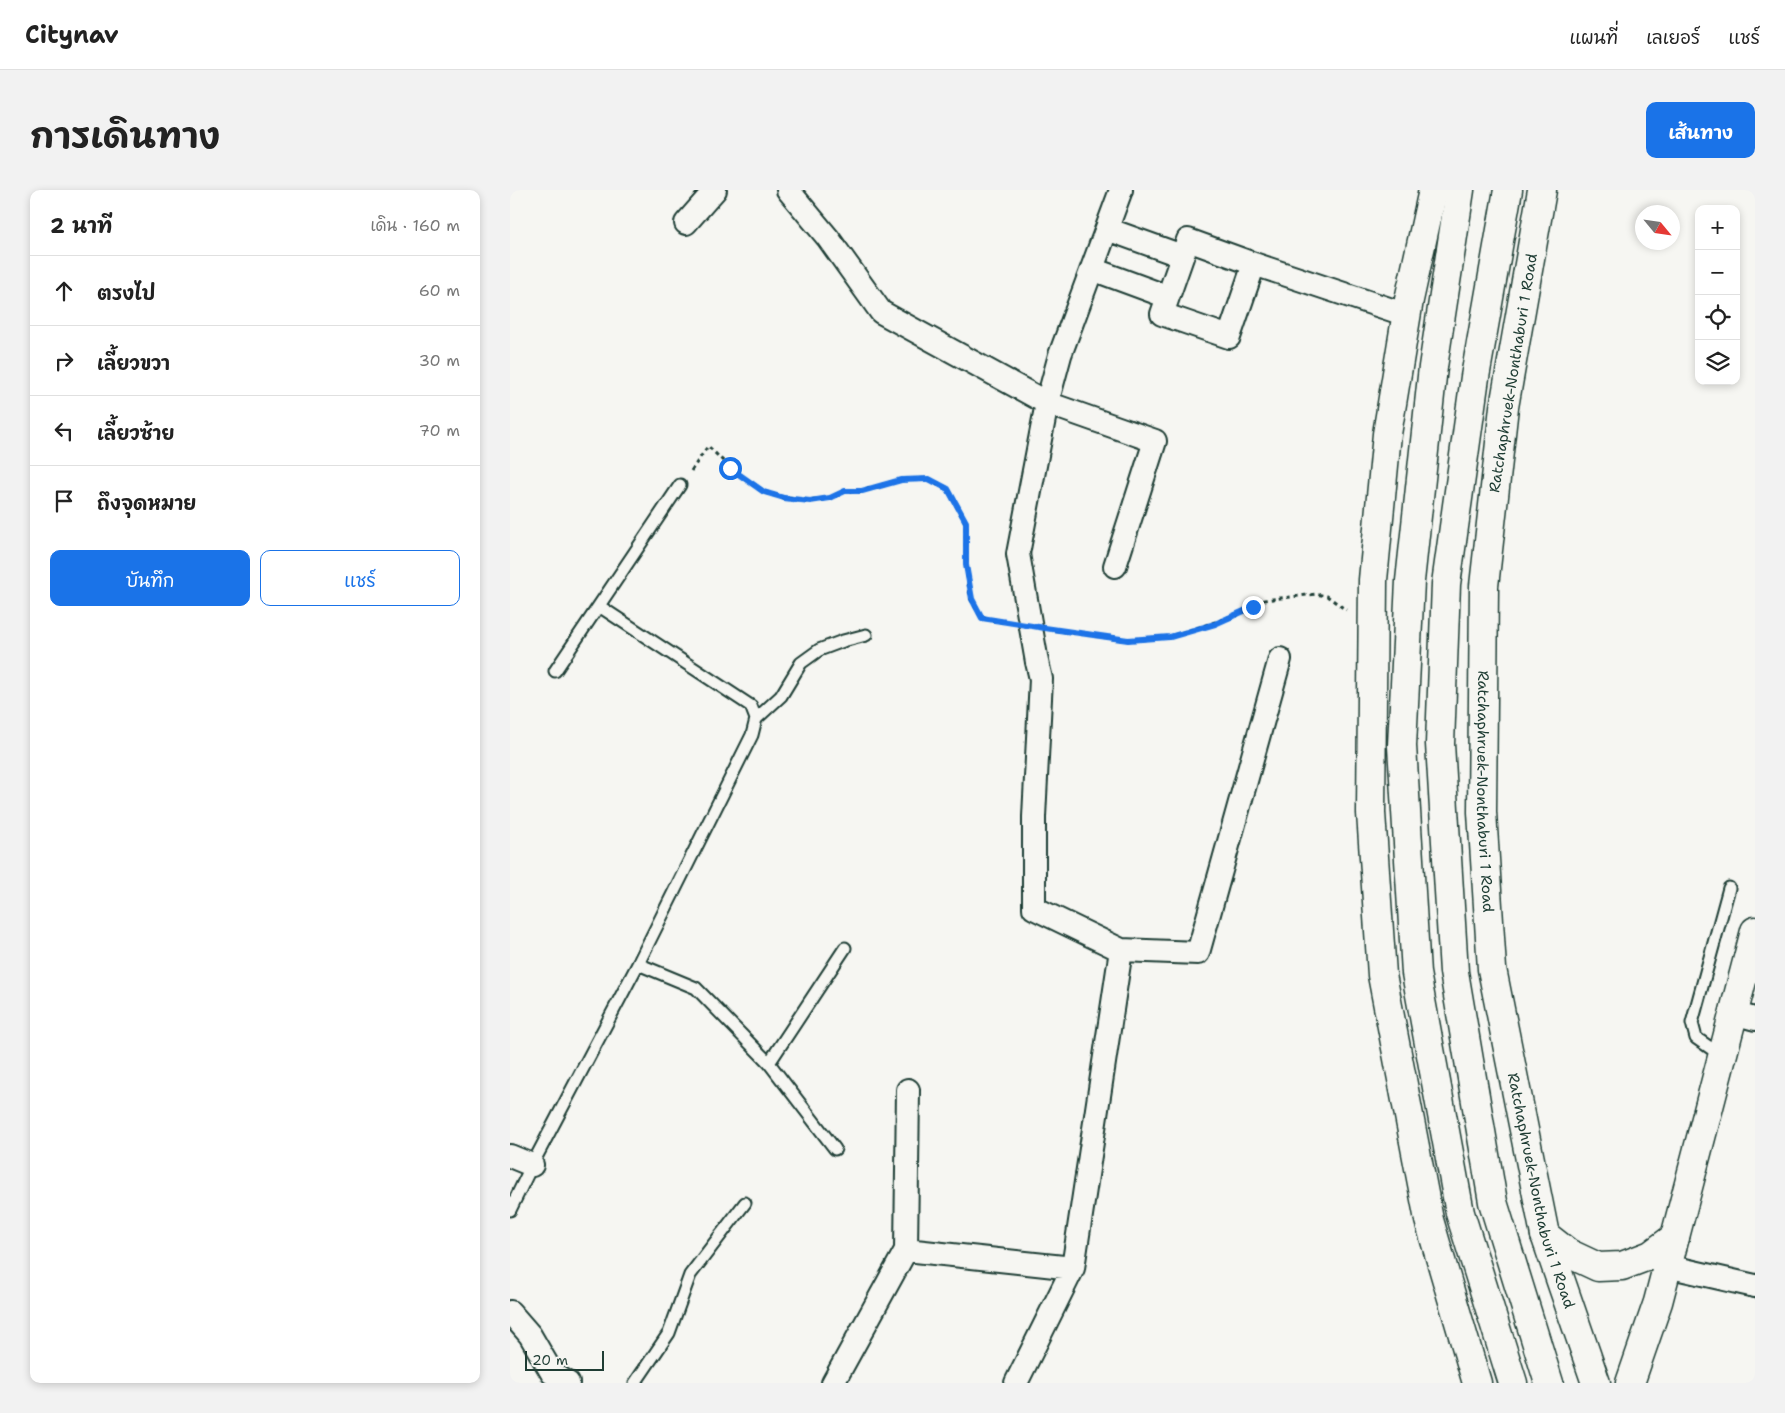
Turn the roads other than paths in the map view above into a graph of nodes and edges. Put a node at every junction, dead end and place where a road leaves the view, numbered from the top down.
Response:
1 (716, 190) edge
2 (788, 190) edge
3 (1121, 190) edge
4 (1433, 190) edge
5 (1460, 190) edge
6 (1508, 190) edge
7 (1542, 190) edge
8 (686, 222) dead end
9 (1107, 229) junction
10 (1182, 256) junction
11 (1254, 264) junction
12 (1092, 269) junction
13 (1168, 297) junction
14 (1407, 315) junction
15 (1047, 403) junction
16 (680, 486) road end
17 (1115, 566) dead end
18 (599, 606) junction
19 (866, 635) dead end
20 (1280, 659) dead end
21 (555, 671) dead end
22 (756, 719) junction
23 (1729, 888) dead end
24 (1755, 931) edge
25 (845, 948) dead end
26 (1121, 950) junction
27 (638, 964) junction
28 (1744, 1016) edge
29 (1722, 1056) junction
30 (769, 1063) junction
31 (908, 1090) dead end
32 (835, 1149) dead end
33 (510, 1156) edge
34 (532, 1165) junction
35 (745, 1203) dead end
36 (510, 1210) edge
37 (1545, 1235) junction
38 (1675, 1237) junction
39 (906, 1250) junction
40 (1667, 1266) junction
41 (1073, 1268) junction
42 (1755, 1286) edge
43 (1658, 1302) junction
44 (510, 1312) edge
45 (1594, 1382) edge
46 (568, 1383) edge
47 (635, 1383) edge
48 (833, 1383) edge
49 (1016, 1383) edge
50 (1477, 1383) edge
51 (1513, 1383) edge
52 (1549, 1383) edge
53 (1630, 1383) edge
54 (1643, 1383) edge

1 - 8 street
2 - 15 street
3 - 9 street
4 - 14 street
5 - 51 street
6 - 52 street
7 - 37 street, Ratchaphruek-Nonthaburi 1 Road
9 - 10 street
9 - 12 street
10 - 11 street
10 - 13 street
11 - 13 street
11 - 14 street
12 - 13 street
12 - 15 street
14 - 50 street
15 - 17 street
15 - 26 street, bridge
16 - 18 lane
18 - 21 lane
18 - 22 lane
19 - 22 lane
20 - 26 street
22 - 27 lane
23 - 29 lane
24 - 28 street
25 - 30 lane
26 - 41 street
27 - 30 lane
27 - 34 lane
28 - 29 street
29 - 38 street
30 - 32 lane
31 - 39 street
33 - 34 street
34 - 36 lane
35 - 47 lane
37 - 38 street
37 - 45 street, Ratchaphruek-Nonthaburi 1 Road
38 - 40 street
39 - 41 street
39 - 48 street
40 - 42 street
40 - 43 street
41 - 49 street
43 - 53 street
43 - 54 street
44 - 46 street

